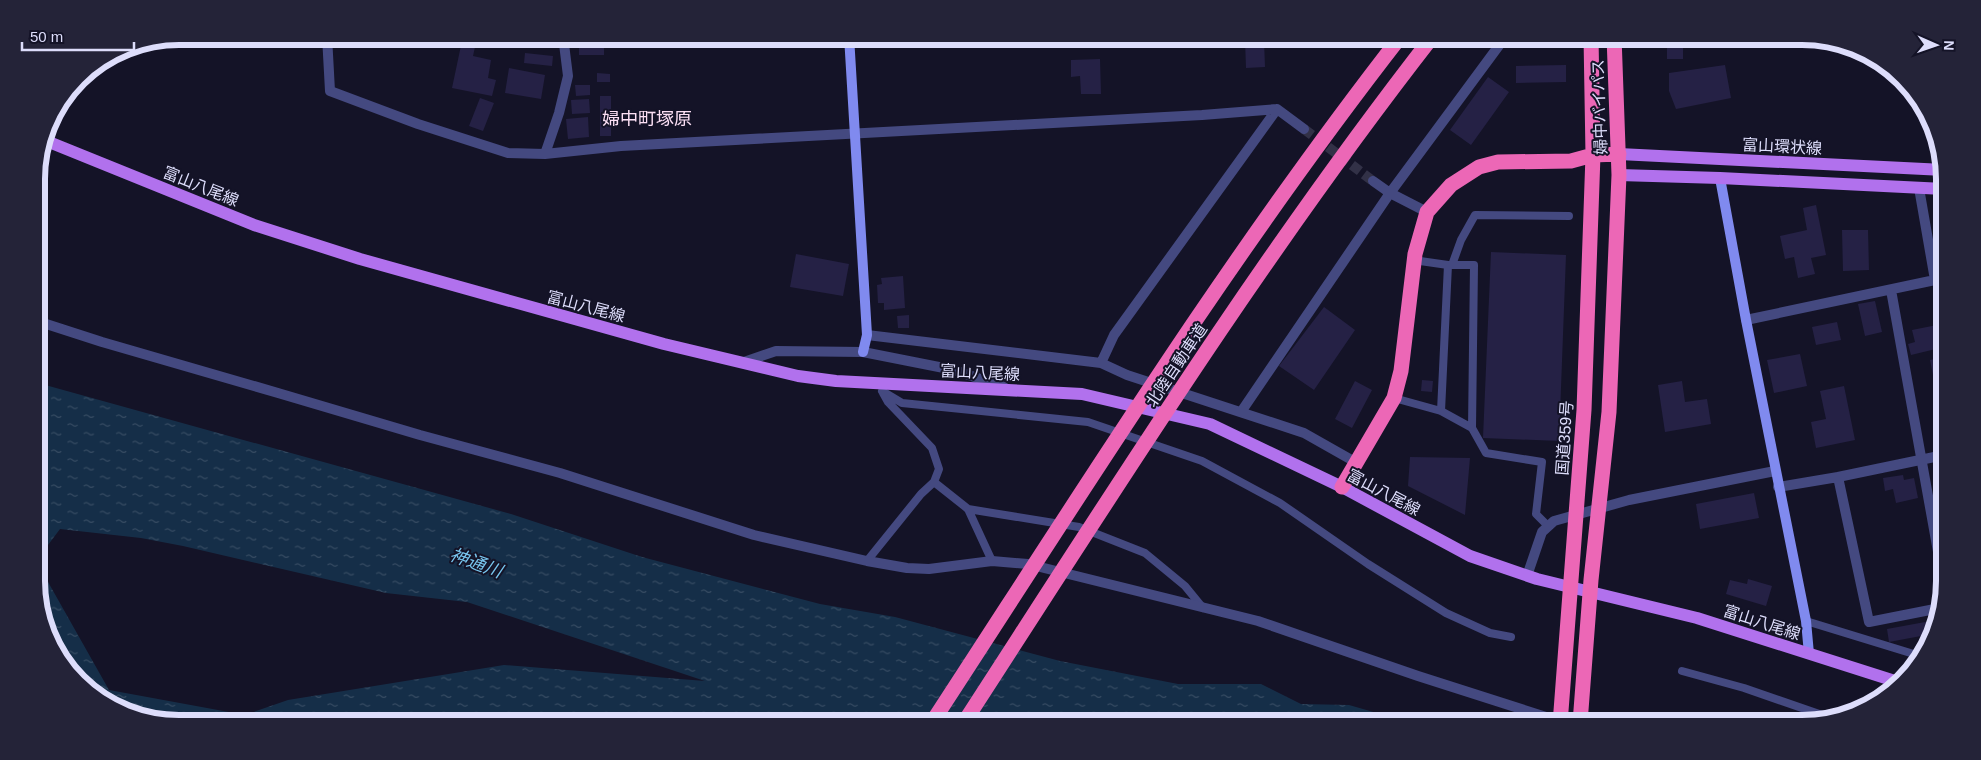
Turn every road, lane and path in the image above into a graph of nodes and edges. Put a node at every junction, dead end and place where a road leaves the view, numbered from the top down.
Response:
1 (328, 45) edge
2 (564, 45) edge
3 (849, 45) edge
4 (1394, 45) edge
5 (1426, 45) edge
6 (1499, 45) edge
7 (1591, 45) edge
8 (1614, 45) edge
9 (1277, 109) junction
10 (1304, 129) tunnel mouth
11 (854, 133) junction
12 (50, 143) edge
13 (545, 154) junction
14 (1619, 154) junction
15 (1592, 155) junction
16 (1571, 161) junction
17 (1935, 170) edge
18 (1592, 175) junction
19 (1619, 176) junction
20 (1720, 178) junction
21 (1373, 181) tunnel mouth
22 (1919, 188) junction
23 (1936, 189) edge
24 (1390, 193) junction
25 (1427, 212) junction
26 (1569, 216) dead end
27 (1420, 261) dead end
28 (1450, 265) junction
29 (1891, 290) junction
30 (1746, 320) junction
31 (45, 324) edge
32 (867, 335) junction
33 (863, 352) junction
34 (744, 362) junction
35 (1101, 363) junction
36 (879, 387) junction
37 (1012, 390) junction
38 (1394, 398) junction
39 (1441, 411) junction
40 (1241, 412) junction
41 (1472, 428) junction
42 (1936, 456) edge
43 (1922, 459) junction
44 (1357, 463) junction
45 (1775, 471) junction
46 (1838, 477) junction
47 (934, 482) junction
48 (1778, 487) junction
49 (1342, 488) junction
50 (968, 509) junction
51 (1548, 526) junction
52 (1936, 539) edge
53 (867, 561) junction
54 (992, 561) junction
55 (1527, 576) junction
56 (1203, 608) junction
57 (1932, 609) edge
58 (1806, 621) junction
59 (1512, 638) dead end
60 (1809, 654) junction
61 (1914, 654) edge
62 (1682, 671) dead end
63 (1892, 680) edge
64 (1818, 714) edge
65 (938, 715) edge
66 (969, 715) edge
67 (1540, 715) edge
68 (1561, 715) edge
69 (1581, 715) edge

1 - 13 street
2 - 13 street
3 - 11 street
4 - 65 highway, 北陸自動車道
5 - 66 highway, 北陸自動車道
6 - 24 street
7 - 15 highway, 婦中バイパス
8 - 14 highway, 婦中バイパス
9 - 10 street
9 - 11 street
9 - 35 street
11 - 13 street
11 - 32 street
12 - 34 main road, 富山八尾線
14 - 15 highway
14 - 17 main road, 富山環状線
14 - 19 highway, 婦中バイパス
15 - 16 highway
15 - 18 highway, 国道359号
16 - 18 highway
16 - 25 highway
18 - 19 highway
18 - 68 highway, 国道359号
19 - 20 main road
19 - 69 highway
20 - 22 main road
20 - 30 street
21 - 24 street
22 - 23 main road
22 - 29 street
24 - 25 street
24 - 40 street
25 - 38 highway
26 - 28 lane
27 - 28 lane
28 - 39 lane
28 - 41 lane
29 - 30 street
29 - 43 street
30 - 45 street
31 - 53 street
32 - 33 street
32 - 35 street
33 - 34 street
33 - 37 street
34 - 36 main road, 富山八尾線
35 - 40 street
36 - 37 main road, 富山八尾線
36 - 47 lane
36 - 59 lane
37 - 49 main road, 富山八尾線
38 - 39 lane
38 - 44 highway
39 - 41 lane
40 - 44 street
41 - 51 lane
42 - 43 street
43 - 46 street
43 - 52 street
44 - 49 highway
45 - 48 street
45 - 51 street
46 - 48 street
46 - 57 street
47 - 50 lane
47 - 53 lane
48 - 58 street
49 - 55 main road, 富山八尾線
50 - 54 lane
50 - 56 lane
51 - 55 street
53 - 54 street
54 - 56 street
55 - 60 main road, 富山八尾線
56 - 67 street
58 - 60 street
58 - 61 lane
60 - 63 main road, 富山八尾線
62 - 64 lane

